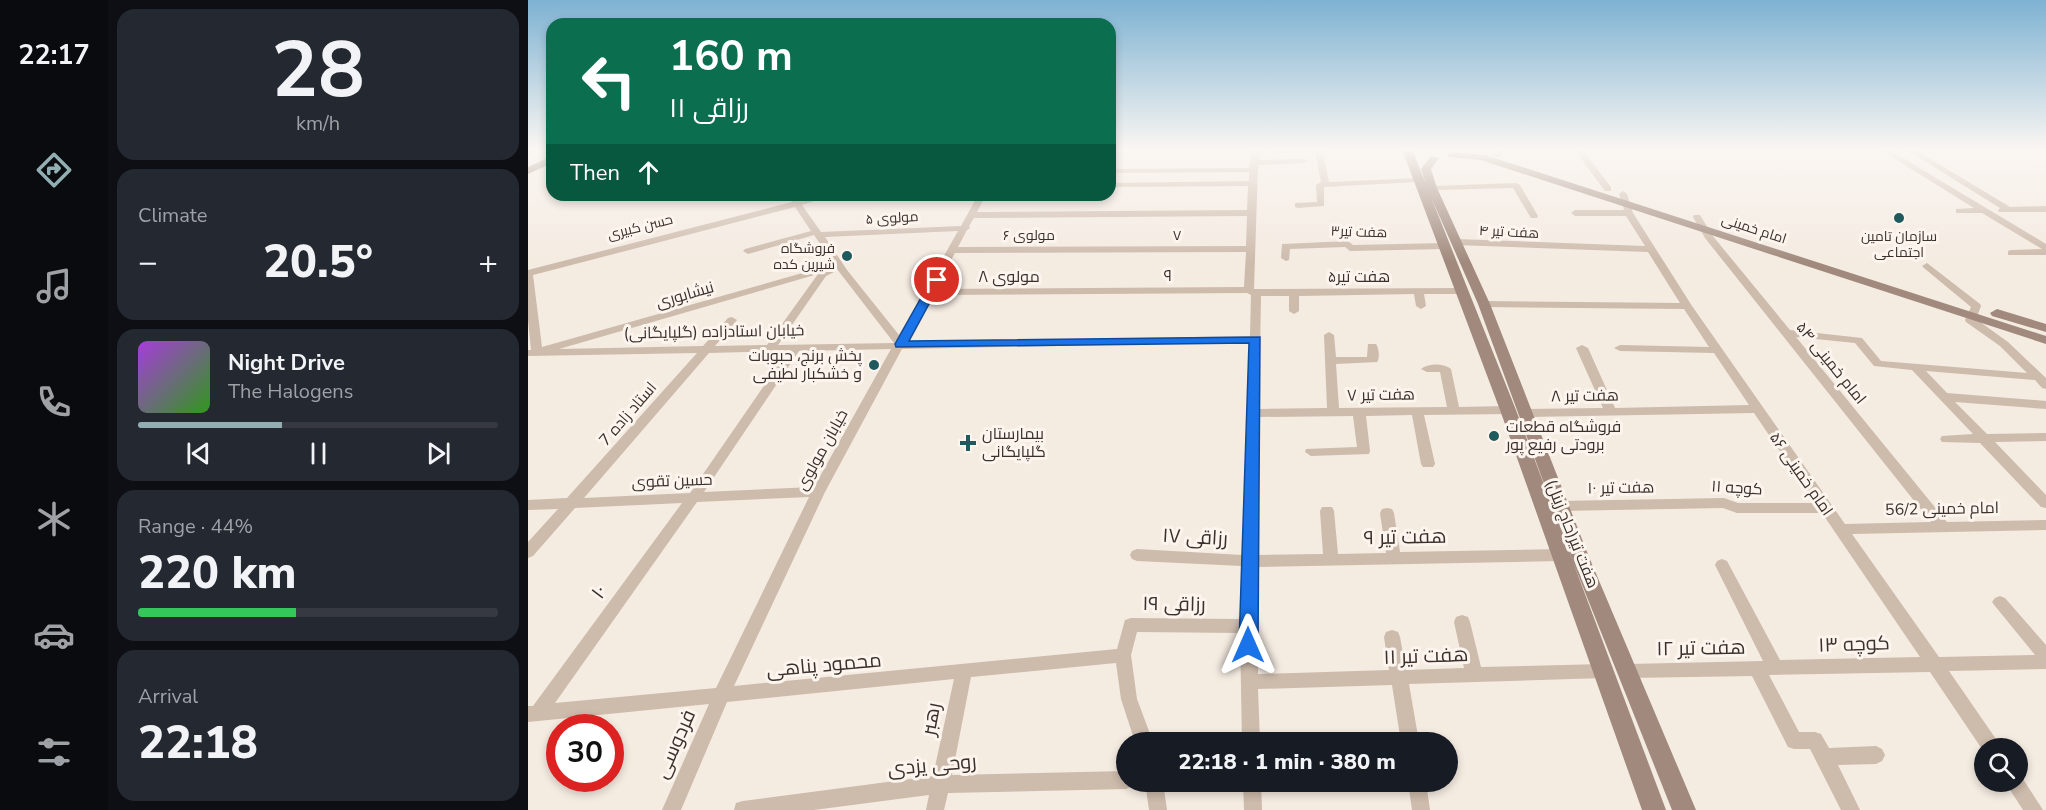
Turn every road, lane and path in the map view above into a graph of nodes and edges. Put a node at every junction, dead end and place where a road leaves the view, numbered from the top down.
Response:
1 (1253, 187) edge
2 (1320, 187) edge
3 (1426, 187) edge
4 (1517, 187) edge
5 (1575, 187) edge
6 (1601, 187) edge
7 (1947, 187) edge
8 (1971, 187) edge
9 (1608, 189) joint
10 (1527, 199) junction
11 (786, 201) edge
12 (794, 201) edge
13 (979, 201) edge
14 (1510, 201) dead end
15 (1626, 203) junction
16 (1298, 205) dead end
17 (2046, 209) edge
18 (1986, 210) junction
19 (2009, 210) junction
20 (1959, 211) dead end
21 (1252, 213) junction
22 (1575, 213) dead end
23 (972, 215) junction
24 (1534, 216) dead end
25 (1700, 223) junction
26 (966, 228) junction
27 (1299, 232) dead end
28 (818, 233) junction
29 (1520, 234) dead end
30 (1397, 236) dead end
31 (1450, 244) junction
32 (1303, 245) junction
33 (1524, 246) junction
34 (1401, 247) junction
35 (1104, 248) joint
36 (2046, 248) edge
37 (1251, 249) junction
38 (1649, 249) junction
39 (954, 250) junction
40 (748, 251) dead end
41 (2046, 252) edge
42 (2011, 253) dead end
43 (1286, 258) dead end
44 (840, 266) junction
45 (1927, 266) dead end
46 (528, 274) edge
47 (1284, 280) dead end
48 (1088, 291) joint
49 (1361, 291) junction
50 (1418, 291) junction
51 (1462, 291) junction
52 (930, 292) junction
53 (1253, 292) junction
54 (1289, 292) junction
55 (529, 297) edge
56 (1484, 304) junction
57 (1363, 305) dead end
58 (1421, 306) dead end
59 (1687, 306) junction
60 (1294, 311) dead end
61 (1974, 311) junction
62 (732, 320) dead end
63 (2046, 328) edge
64 (1785, 333) junction
65 (1329, 335) dead end
66 (1256, 339) junction
67 (2046, 340) edge
68 (901, 344) junction
69 (1372, 346) dead end
70 (771, 347) junction
71 (796, 347) junction
72 (1582, 348) dead end
73 (1620, 348) dead end
74 (708, 349) junction
75 (1716, 350) junction
76 (533, 353) edge
77 (1330, 361) junction
78 (1915, 367) junction
79 (1427, 369) dead end
80 (2042, 381) edge
81 (1944, 397) junction
82 (2046, 405) edge
83 (1756, 409) junction
84 (1508, 410) junction
85 (1417, 411) junction
86 (1454, 411) junction
87 (1333, 412) junction
88 (1359, 412) junction
89 (1611, 412) junction
90 (1254, 413) junction
91 (1527, 413) junction
92 (1982, 437) junction
93 (2046, 437) edge
94 (1946, 439) dead end
95 (1311, 452) dead end
96 (1428, 464) dead end
97 (818, 492) junction
98 (694, 497) junction
99 (573, 501) junction
100 (2046, 503) edge
101 (1683, 504) joint
102 (528, 505) edge
103 (1560, 506) junction
104 (1825, 508) junction
105 (1327, 511) dead end
106 (1387, 513) dead end
107 (2046, 525) edge
108 (1943, 526) junction
109 (1839, 529) junction
110 (528, 552) edge
111 (1137, 555) dead end
112 (1561, 555) junction
113 (1394, 558) junction
114 (1331, 559) junction
115 (1251, 561) junction
116 (1722, 566) dead end
117 (2000, 602) dead end
118 (1462, 622) dead end
119 (1248, 626) junction
120 (1392, 637) dead end
121 (1123, 656) junction
122 (2046, 657) edge
123 (2046, 662) edge
124 (1934, 663) junction
125 (1766, 667) junction
126 (1629, 670) junction
127 (1604, 671) junction
128 (964, 673) junction
129 (1474, 675) junction
130 (1399, 678) junction
131 (1249, 682) junction
132 (721, 696) junction
133 (533, 713) edge
134 (1141, 732) edge
135 (1251, 732) edge
136 (1408, 732) edge
137 (1985, 738) edge
138 (1876, 755) dead end
139 (1824, 757) junction
140 (1116, 780) edge
141 (941, 784) junction
142 (1155, 792) edge
143 (1252, 792) edge
144 (1418, 792) edge
145 (2021, 792) edge
146 (671, 810) edge
147 (743, 810) edge
148 (935, 810) edge
149 (1158, 810) edge
150 (1252, 810) edge
151 (1421, 810) edge
152 (1654, 810) edge
153 (1684, 810) edge
154 (1851, 810) edge
155 (2034, 810) edge

1 - 21 street
2 - 16 street
3 - 31 main road, هفت تیر(حاج زینل)
4 - 10 street
5 - 15 main road, امام خمینی
6 - 9 main road, امام خمینی
7 - 18 street
8 - 19 street
9 - 15 main road, امام خمینی
10 - 14 street
10 - 24 street
11 - 46 street, حسن کبیری
12 - 28 street
13 - 23 street, خیابان مولوی
15 - 22 street
15 - 25 main road, امام خمینی
15 - 38 street, امام خمینی ۵۶
17 - 19 street
18 - 19 street
18 - 20 street
18 - 36 street
21 - 23 street
21 - 37 street
23 - 26 street, خیابان مولوی
25 - 61 main road, امام خمینی
25 - 64 street, امام خمینی ۵۴
26 - 28 street, مولوی ۵
26 - 39 street, خیابان مولوی
27 - 32 street
28 - 40 street, مولوی ۵
28 - 44 street
29 - 33 street
30 - 34 street
31 - 33 street, هفت تیر ۴
31 - 34 street, هفت تیر۳
31 - 51 main road, هفت تیر(حاج زینل)
31 - 56 main road, هفت تیر(حاج زینل)
32 - 34 street, هفت تیر۳
32 - 43 street
33 - 38 street, هفت تیر ۴
35 - 37 street, ۷
35 - 39 street, مولوی ۶
37 - 53 street
38 - 59 street, امام خمینی ۵۶
39 - 52 street, خیابان مولوی
41 - 42 street
44 - 68 street
44 - 70 street
44 - 76 street, نیشابوری
45 - 61 street
46 - 55 street, حسن کبیری
47 - 54 street
48 - 52 street, مولوی ۸
48 - 53 street, ۹
49 - 50 street, هفت تیر۵
49 - 54 street, هفت تیر۵
49 - 57 street
50 - 51 street, هفت تیر۵
50 - 58 street
51 - 84 main road, هفت تیر(حاج زینل)
52 - 68 street, خیابان مولوی
53 - 54 street, هفت تیر۵
53 - 66 street
54 - 60 street
55 - 76 street, حسن کبیری
56 - 59 street
56 - 91 main road, هفت تیر(حاج زینل)
59 - 75 street, امام خمینی ۵۶
61 - 63 main road, امام خمینی
61 - 67 main road, امام خمینی
61 - 80 street
62 - 74 street, استاد زاده 7
64 - 78 street
64 - 108 street, امام خمینی ۵۴
65 - 77 street
66 - 68 street, خیابان استادزاده (گلپایگانی)
66 - 90 street
68 - 71 street, خیابان استادزاده (گلپایگانی)
68 - 97 street, خیابان مولوی
69 - 77 street
70 - 71 street, خیابان استادزاده (گلپایگانی)
70 - 74 street, خیابان استادزاده (گلپایگانی)
71 - 98 street, ۱۰
72 - 89 street
73 - 75 street
74 - 76 street, خیابان استادزاده (گلپایگانی)
74 - 99 street, استاد زاده 7
75 - 83 street, امام خمینی ۵۶
77 - 87 street
78 - 80 street
78 - 81 street
79 - 86 street
81 - 82 street
81 - 92 street
83 - 89 street, هفت تیر ۸
83 - 104 street, امام خمینی ۵۶
84 - 86 street, هفت تیر ۷
84 - 112 main road, هفت تیر(حاج زینل)
85 - 86 street, هفت تیر ۷
85 - 88 street, هفت تیر ۷
85 - 96 street
87 - 88 street, هفت تیر ۷
87 - 90 street, هفت تیر ۷
88 - 95 street
89 - 91 street, هفت تیر ۸
90 - 115 street
91 - 103 main road, هفت تیر(حاج زینل)
92 - 93 street
92 - 94 street
92 - 100 street
97 - 98 street, حسین تقوی
97 - 132 street, خیابان مولوی
98 - 99 street, حسین تقوی
98 - 133 street, ۱۰
99 - 102 street, حسین تقوی
99 - 110 street, استاد زاده 7
101 - 103 street, هفت تیر ۱۰
101 - 104 street, کوچه ۱۱
103 - 126 main road, هفت تیر(حاج زینل)
104 - 109 street, امام خمینی ۵۶
105 - 114 street
106 - 113 street
107 - 108 street, امام خمینی 56/2
108 - 109 street, امام خمینی 56/2
109 - 124 street, امام خمینی ۵۶
111 - 115 street, رزاقی ۱۷
112 - 113 street, هفت تیر ۹
112 - 127 main road, هفت تیر(حاج زینل)
113 - 114 street, هفت تیر ۹
114 - 115 street, هفت تیر ۹
115 - 119 street
116 - 125 street
117 - 122 street
118 - 129 street
119 - 121 street, رزاقی ۱۹
119 - 131 street
120 - 130 street
121 - 128 street, محمود پناهی
121 - 134 street
123 - 124 street, کوچه ۱۳
124 - 125 street, کوچه ۱۳
124 - 137 street, امام خمینی ۵۶
125 - 126 street, هفت تیر ۱۲
125 - 139 street
126 - 153 main road, هفت تیر(حاج زینل)
127 - 129 street, هفت تیر ۱۱
127 - 152 main road, هفت تیر(حاج زینل)
128 - 132 street, محمود پناهی
128 - 141 street, رهبر
129 - 130 street, هفت تیر ۱۱
130 - 131 street, هفت تیر ۱۱
130 - 136 street
131 - 135 street
132 - 133 street, محمود پناهی
132 - 146 street, فردوسی
138 - 139 street
139 - 154 street
140 - 141 street, روحی یزدی
141 - 147 street, روحی یزدی
141 - 148 street, رهبر
142 - 149 street
143 - 150 street
144 - 151 street
145 - 155 street

